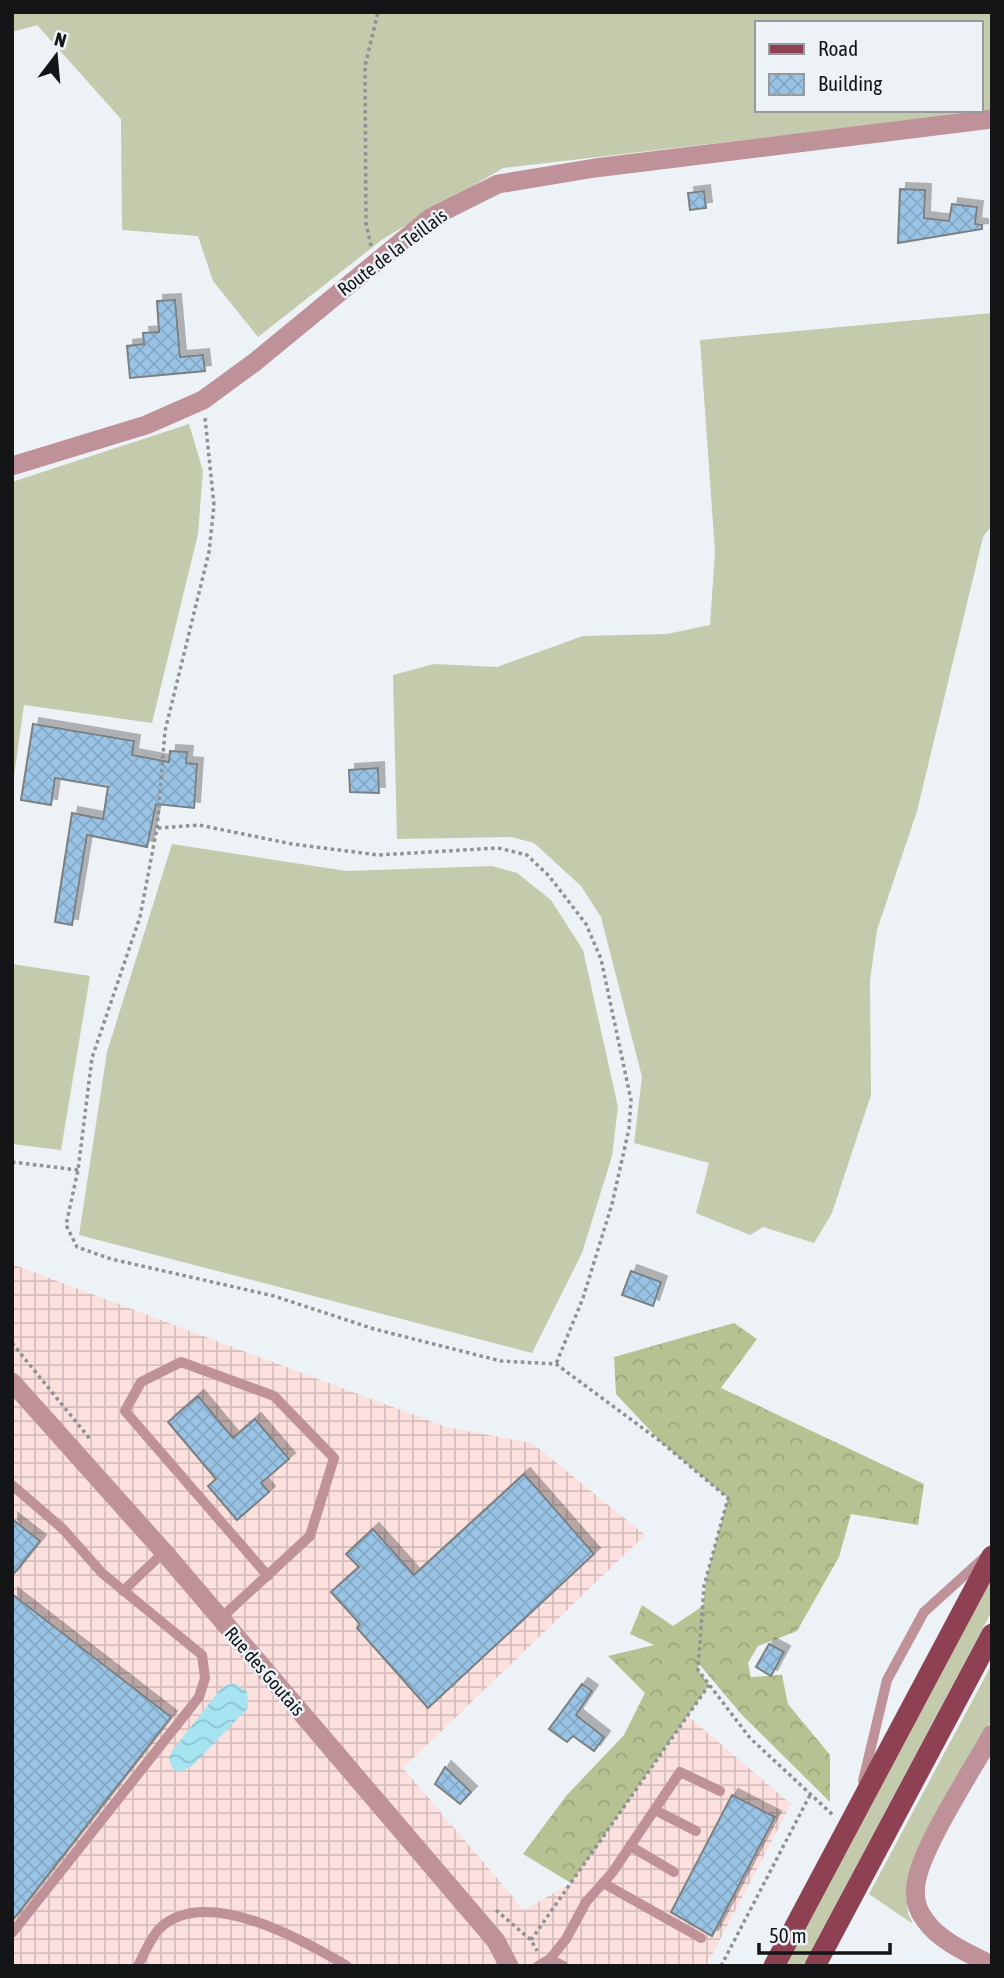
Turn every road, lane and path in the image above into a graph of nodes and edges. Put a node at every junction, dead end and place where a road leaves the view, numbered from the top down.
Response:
1 (377, 12) edge
2 (985, 120) edge
3 (374, 262) junction
4 (203, 400) junction
5 (12, 466) edge
6 (157, 828) junction
7 (12, 1162) edge
8 (78, 1170) junction
9 (12, 1343) edge
10 (24, 1362) dead end
11 (556, 1364) junction
12 (12, 1382) edge
13 (12, 1485) edge
14 (164, 1552) junction
15 (992, 1553) edge
16 (268, 1576) junction
17 (123, 1591) junction
18 (220, 1619) junction
19 (992, 1634) edge
20 (709, 1685) junction
21 (992, 1734) edge
22 (720, 1791) dead end
23 (810, 1795) junction
24 (655, 1810) junction
25 (851, 1819) junction
26 (696, 1831) dead end
27 (630, 1846) junction
28 (674, 1872) dead end
29 (603, 1883) junction
30 (12, 1933) edge
31 (701, 1938) dead end
32 (531, 1940) dead end
33 (544, 1963) edge
34 (992, 1965) edge
35 (138, 1966) edge
36 (346, 1966) edge
37 (509, 1966) edge
38 (563, 1966) edge
39 (721, 1966) edge
40 (774, 1966) edge
41 (815, 1966) edge

1 - 3 path
2 - 3 street, Route de la Teillais
3 - 4 street, Route de la Teillais
4 - 5 street, Route de la Teillais
4 - 6 path
6 - 8 path
6 - 11 path
7 - 8 path
8 - 11 path
9 - 10 path
11 - 20 path
12 - 14 street, Rue des Goutais
13 - 17 lane
14 - 17 lane
14 - 18 street, Rue des Goutais
15 - 25 main road
15 - 25 lane
16 - 16 lane
16 - 18 lane
17 - 30 lane
18 - 37 street, Rue des Goutais
19 - 41 main road
20 - 23 path
20 - 32 path
21 - 34 street
22 - 24 lane
23 - 25 path
23 - 39 path
24 - 26 lane
24 - 27 lane
25 - 40 main road
27 - 28 lane
27 - 29 lane
29 - 31 lane
29 - 33 lane
33 - 38 lane
35 - 36 lane

